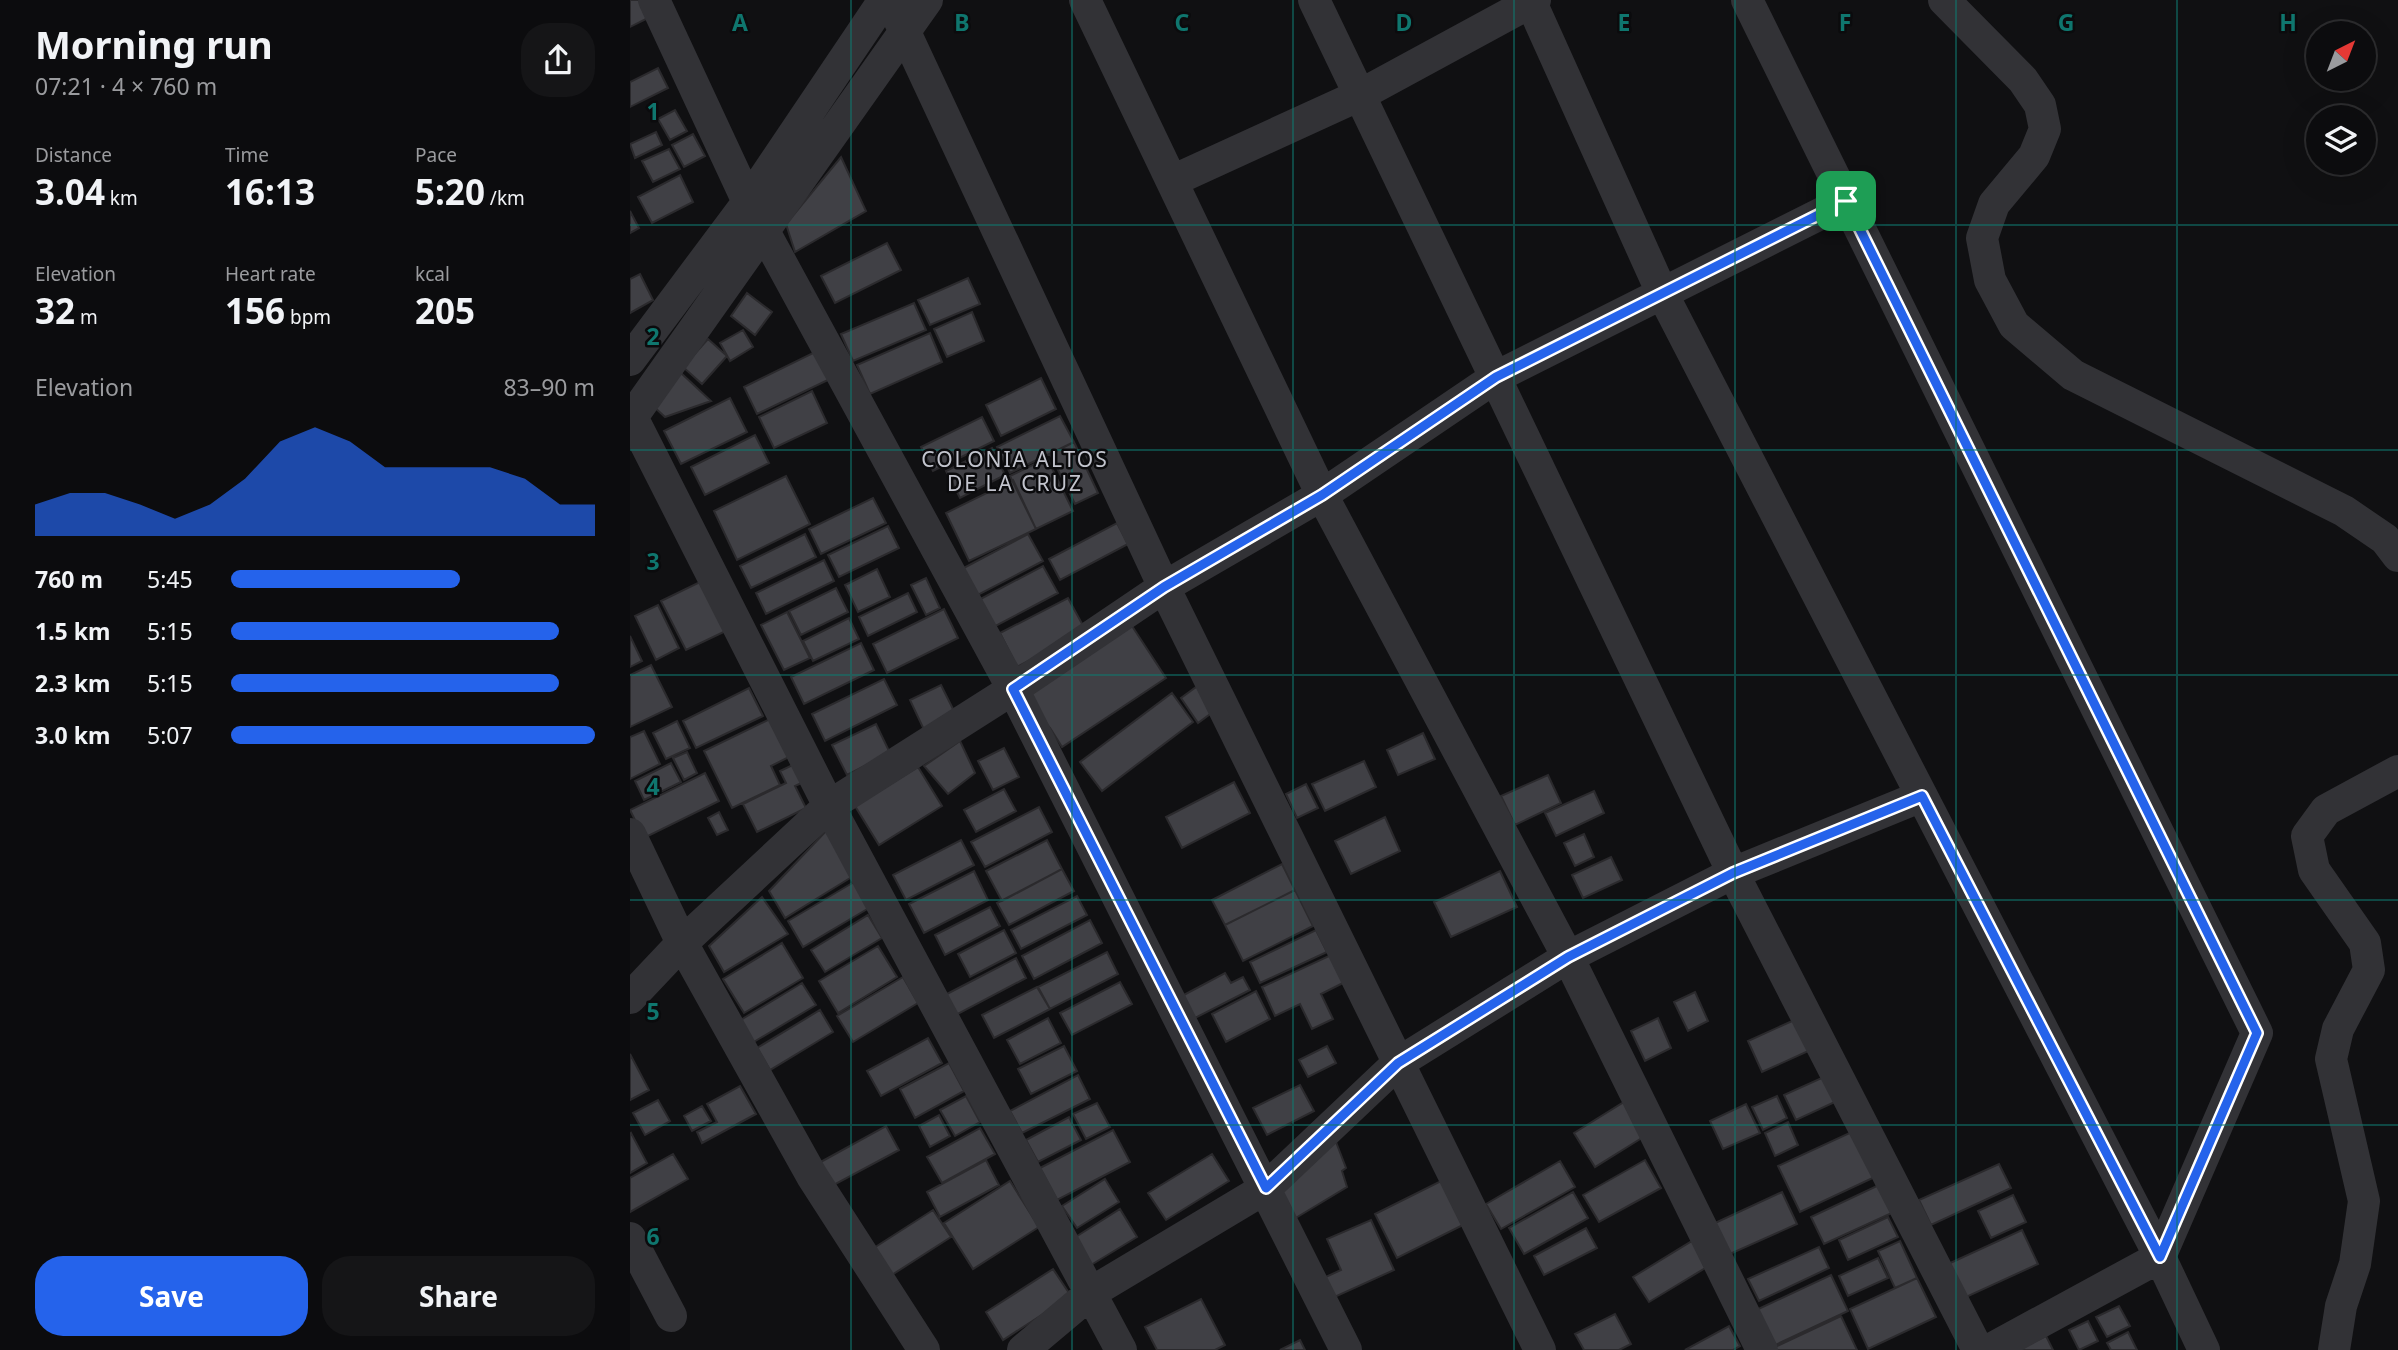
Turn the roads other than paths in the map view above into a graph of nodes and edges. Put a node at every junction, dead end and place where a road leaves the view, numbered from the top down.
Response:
1 (654, 0) edge
2 (884, 0) edge
3 (890, 0) edge
4 (927, 0) edge
5 (1085, 0) edge
6 (1314, 0) edge
7 (1747, 0) edge
8 (1944, 0) edge
9 (1532, 1) edge
10 (904, 30) junction
11 (1360, 95) junction
12 (1172, 181) junction
13 (1846, 201) junction
14 (748, 202) junction
15 (763, 231) junction
16 (1662, 293) junction
17 (630, 360) edge
18 (1496, 377) junction
19 (631, 417) edge
20 (1322, 495) junction
21 (2398, 556) edge
22 (1164, 587) junction
23 (1013, 689) junction
24 (2398, 771) edge
25 (1922, 796) junction
26 (829, 807) junction
27 (630, 835) edge
28 (1733, 873) junction
29 (682, 943) junction
30 (1568, 957) junction
31 (630, 998) edge
32 (1398, 1063) junction
33 (1266, 1188) junction
34 (630, 1238) edge
35 (2160, 1257) junction
36 (1092, 1292) junction
37 (671, 1316) dead end
38 (924, 1350) edge
39 (1023, 1350) edge
40 (1121, 1350) edge
41 (1346, 1350) edge
42 (1540, 1350) edge
43 (1762, 1350) edge
44 (1978, 1350) edge
45 (1989, 1350) edge
46 (2204, 1350) edge
47 (2334, 1350) edge

1 - 14 street
2 - 14 street
3 - 10 street
4 - 10 street
5 - 12 street
6 - 11 street
7 - 13 street
8 - 21 street
9 - 11 street
9 - 16 street
10 - 15 street
10 - 22 street
11 - 12 street
11 - 18 street
12 - 20 street
13 - 16 street
13 - 35 street
14 - 15 street
14 - 17 street
15 - 19 street
15 - 23 street
16 - 18 street
16 - 25 street
18 - 20 street
18 - 28 street
19 - 26 street
20 - 22 street
20 - 30 street
22 - 23 street
22 - 32 street
23 - 26 street
23 - 33 street
24 - 47 street
25 - 28 street
25 - 35 street
26 - 29 street
26 - 36 street
27 - 29 street
28 - 30 street
28 - 44 street
29 - 31 street
29 - 38 street
30 - 32 street
30 - 43 street
32 - 33 street
32 - 42 street
33 - 36 street
33 - 41 street
34 - 37 street
35 - 45 street
35 - 46 street
36 - 39 street
36 - 40 street

